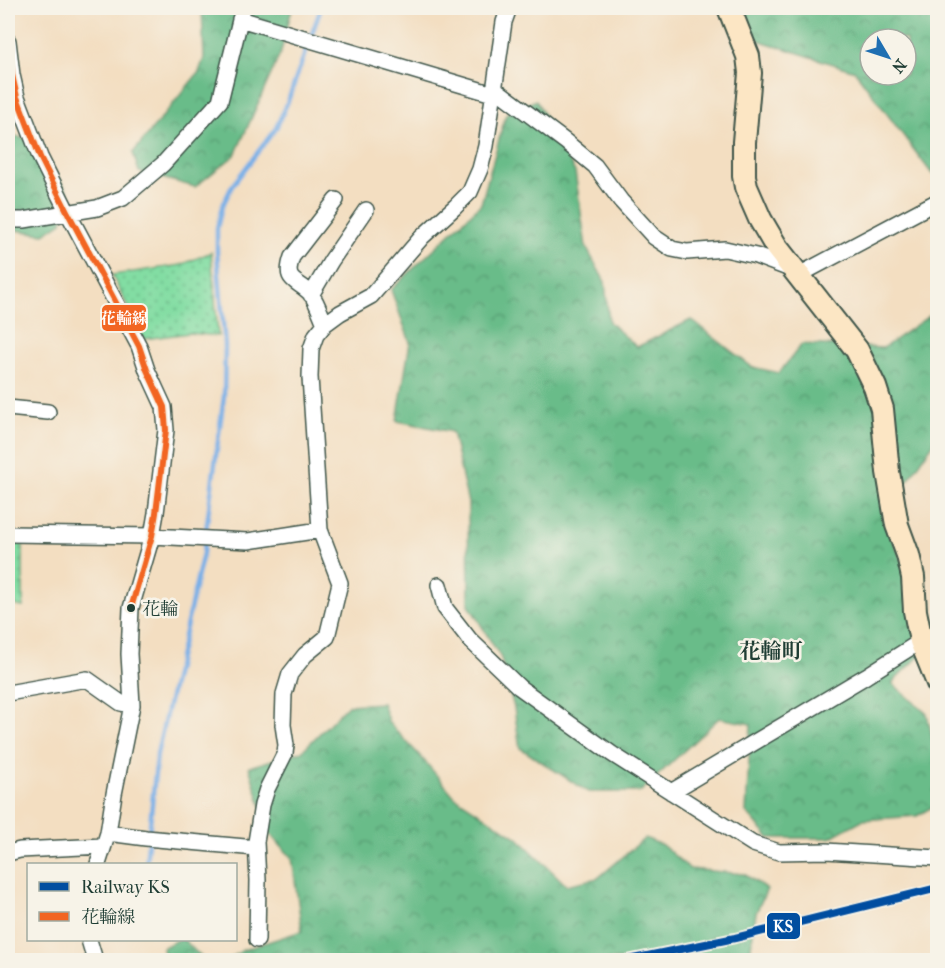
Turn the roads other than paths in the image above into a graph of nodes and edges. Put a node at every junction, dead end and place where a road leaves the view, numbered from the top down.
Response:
1 (509, 8) edge
2 (729, 8) edge
3 (241, 13) edge
4 (8, 41) edge
5 (494, 91) junction
6 (336, 200) dead end
7 (938, 201) edge
8 (366, 210) dead end
9 (68, 213) junction
10 (8, 220) edge
11 (795, 273) junction
12 (311, 295) junction
13 (326, 324) junction
14 (8, 408) edge
15 (48, 412) dead end
16 (320, 530) junction
17 (8, 534) edge
18 (152, 536) junction
19 (439, 585) dead end
20 (921, 641) junction
21 (938, 683) edge
22 (8, 693) edge
23 (132, 705) junction
24 (671, 792) junction
25 (105, 840) junction
26 (256, 848) junction
27 (8, 853) edge
28 (938, 858) edge
29 (98, 863) edge
30 (257, 940) dead end
31 (89, 941) edge
32 (94, 960) edge

1 - 5 street
2 - 11 street
3 - 5 street
3 - 9 street
4 - 9 street
5 - 11 street
5 - 13 street
6 - 12 street
7 - 11 street
8 - 12 street
9 - 10 street
9 - 18 street
11 - 20 street
12 - 13 street
13 - 16 street
14 - 15 street
16 - 18 street
16 - 26 street
17 - 18 street
18 - 23 street
19 - 24 street
20 - 21 street
20 - 24 street
22 - 23 street
23 - 25 street
24 - 28 street
25 - 26 street
25 - 27 street
25 - 29 street
26 - 30 street
31 - 32 street

